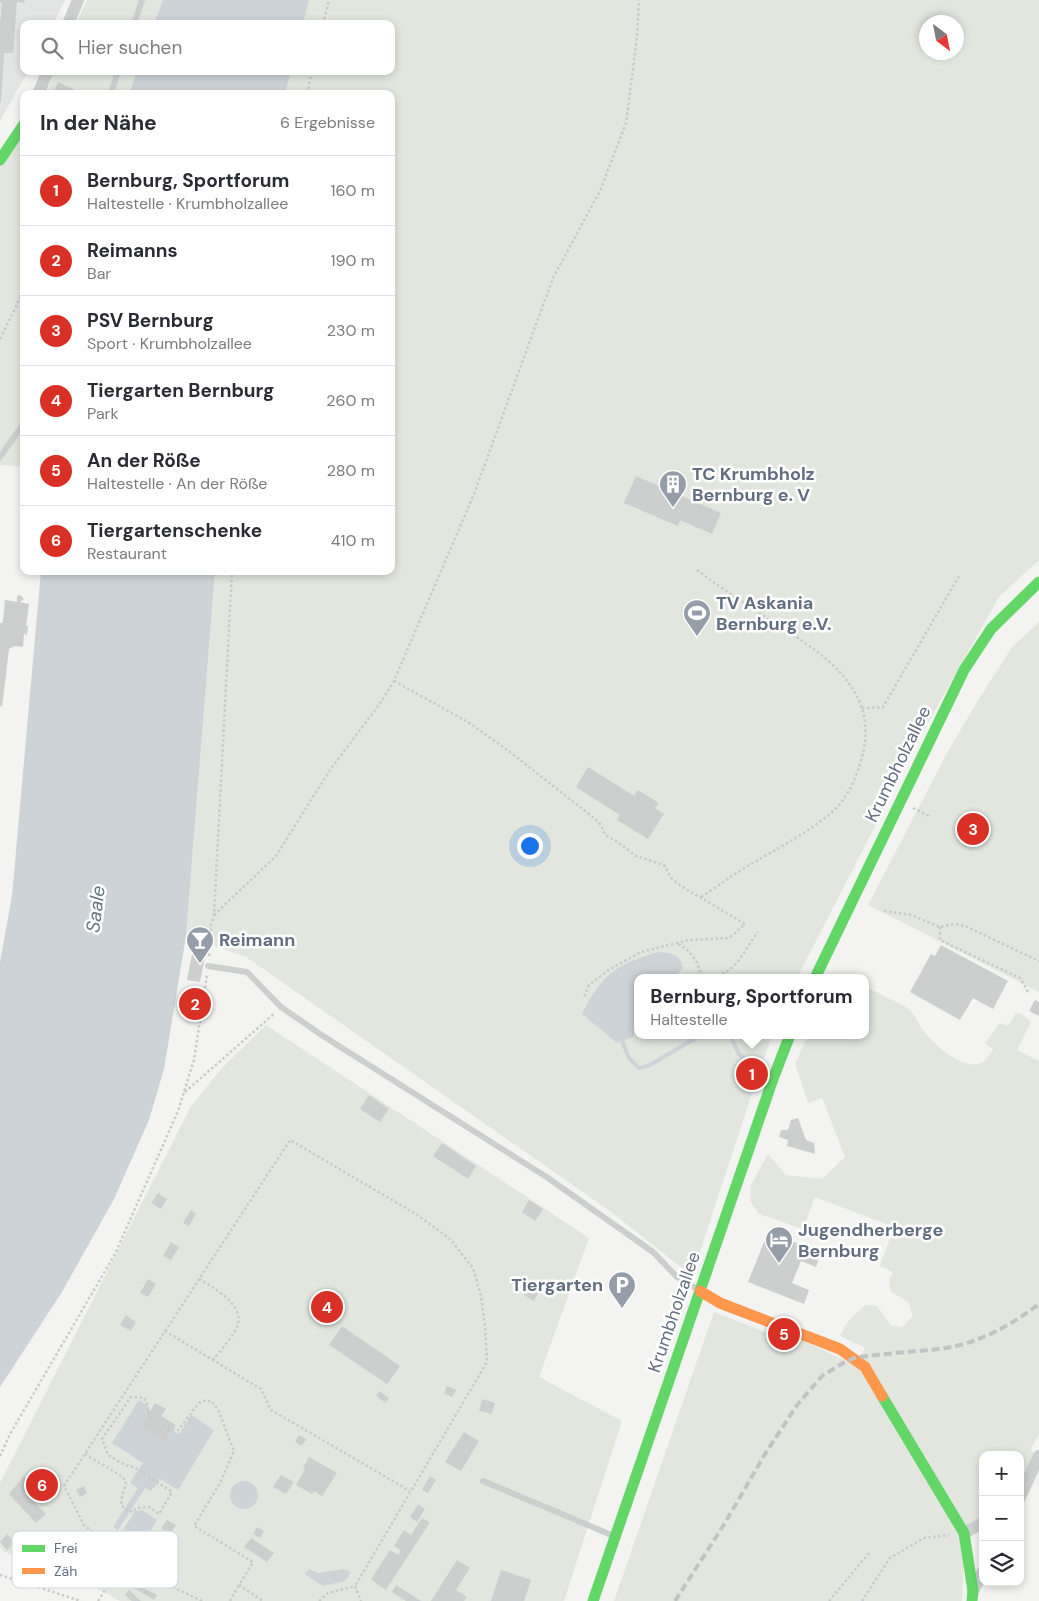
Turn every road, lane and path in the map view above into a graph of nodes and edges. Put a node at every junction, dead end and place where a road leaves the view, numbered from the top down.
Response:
1 (78, 0) edge
2 (142, 0) edge
3 (329, 0) edge
4 (639, 0) edge
5 (70, 20) edge
6 (135, 20) edge
7 (324, 20) edge
8 (46, 75) edge
9 (117, 75) edge
10 (311, 75) edge
11 (40, 90) edge
12 (112, 90) edge
13 (307, 90) edge
14 (20, 129) edge
15 (0, 160) edge
16 (20, 298) edge
17 (0, 339) edge
18 (20, 429) edge
19 (0, 457) edge
20 (696, 570) dead end
21 (232, 575) edge
22 (959, 576) dead end
23 (1039, 582) edge
24 (394, 681) junction
25 (862, 708) junction
26 (917, 800) dead end
27 (913, 808) junction
28 (911, 813) dead end
29 (929, 816) dead end
30 (701, 897) junction
31 (884, 910) dead end
32 (214, 915) junction
33 (940, 927) junction
34 (758, 932) dead end
35 (677, 943) junction
36 (1039, 961) edge
37 (208, 966) junction
38 (701, 974) edge
39 (723, 974) edge
40 (817, 974) edge
41 (1028, 992) dead end
42 (584, 997) dead end
43 (281, 1007) junction
44 (788, 1039) edge
45 (184, 1093) junction
46 (199, 1279) junction
47 (700, 1291) junction
48 (165, 1331) junction
49 (213, 1360) junction
50 (85, 1454) junction
51 (0, 1456) edge
52 (1039, 1456) edge
53 (483, 1481) dead end
54 (1024, 1488) edge
55 (410, 1491) junction
56 (979, 1525) edge
57 (91, 1531) edge
58 (964, 1533) junction
59 (615, 1537) junction
60 (869, 1553) dead end
61 (0, 1575) edge
62 (12, 1579) edge
63 (979, 1581) edge
64 (240, 1585) junction
65 (355, 1586) junction
66 (40, 1588) edge
67 (106, 1588) edge
68 (175, 1588) edge
69 (973, 1596) edge
70 (81, 1601) edge
71 (98, 1601) edge
72 (202, 1601) edge
73 (230, 1601) edge
74 (263, 1601) edge
75 (319, 1601) edge
76 (361, 1601) edge
77 (593, 1601) edge
78 (829, 1601) edge
79 (862, 1601) edge

1 - 5 street
2 - 6 lane
3 - 7 path
4 - 24 path
8 - 11 street
9 - 12 lane
10 - 13 path
14 - 15 street
16 - 17 path
18 - 19 lane
20 - 25 path
21 - 32 path
22 - 25 path
23 - 40 street, Krumbholzallee
24 - 30 path
24 - 32 path
25 - 30 path
26 - 27 path
27 - 28 path
27 - 29 path
30 - 35 path
31 - 33 path
32 - 37 path
33 - 36 path
33 - 41 path
34 - 39 path
35 - 38 path
35 - 42 path
37 - 43 lane
37 - 45 path
43 - 45 path
43 - 47 lane
44 - 47 street, Krumbholzallee
45 - 51 path
46 - 48 path
46 - 49 path
46 - 55 path
47 - 58 street
47 - 59 street, Krumbholzallee
48 - 49 path
48 - 50 path
49 - 55 path
50 - 57 path
50 - 64 path
52 - 54 street
53 - 59 lane
55 - 65 path
56 - 58 street
58 - 69 street
58 - 79 path
59 - 77 street, Krumbholzallee
60 - 78 path
61 - 62 path
63 - 69 street
64 - 73 path
64 - 74 path
65 - 75 path
65 - 76 path
66 - 70 path
67 - 71 path
68 - 72 path

